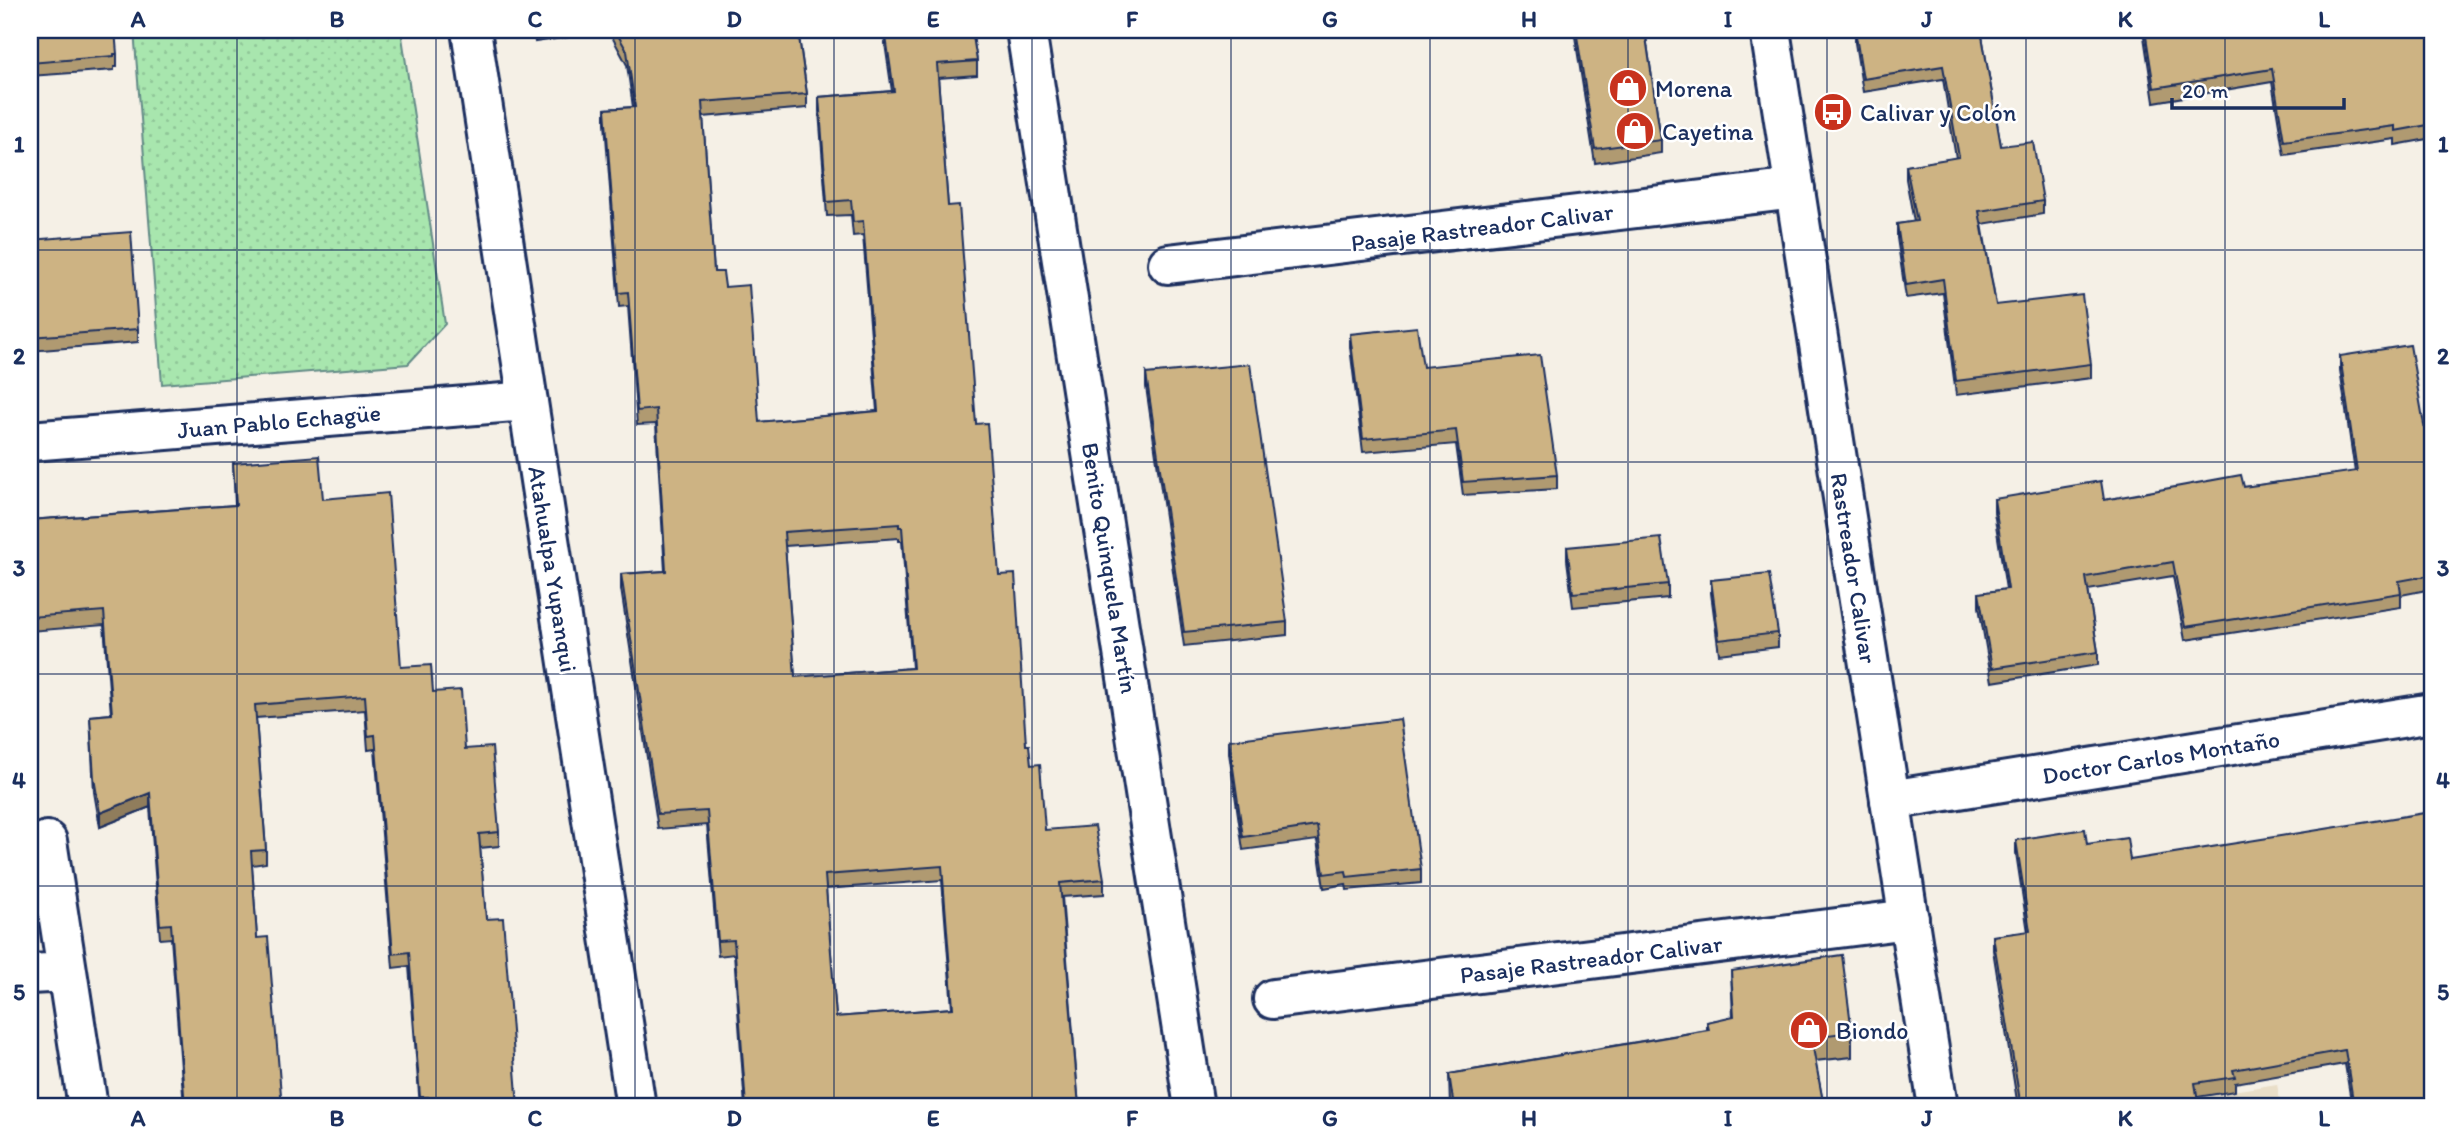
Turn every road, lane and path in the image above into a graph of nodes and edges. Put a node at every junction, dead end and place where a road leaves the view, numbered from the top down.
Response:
1 (471, 30) edge
2 (1027, 30) edge
3 (1770, 30) edge
4 (1795, 189) junction
5 (1168, 264) dead end
6 (528, 401) junction
7 (30, 441) edge
8 (2432, 713) edge
9 (1891, 800) junction
10 (47, 841) dead end
11 (1909, 919) junction
12 (67, 972) junction
13 (30, 974) edge
14 (1273, 999) dead end
15 (88, 1107) edge
16 (636, 1107) edge
17 (1194, 1107) edge
18 (1938, 1107) edge

1 - 6 street, Atahualpa Yupanqui
2 - 17 street, Benito Quinquela Martín
3 - 4 street, Rastreador Calivar
4 - 5 street, Pasaje Rastreador Calivar
4 - 9 street, Rastreador Calivar
6 - 7 street, Juan Pablo Echagüe
6 - 16 street, Atahualpa Yupanqui
8 - 9 street, Doctor Carlos Montaño
9 - 11 street, Rastreador Calivar
10 - 12 street
11 - 14 street, Pasaje Rastreador Calivar
11 - 18 street, Rastreador Calivar
12 - 13 street
12 - 15 street

